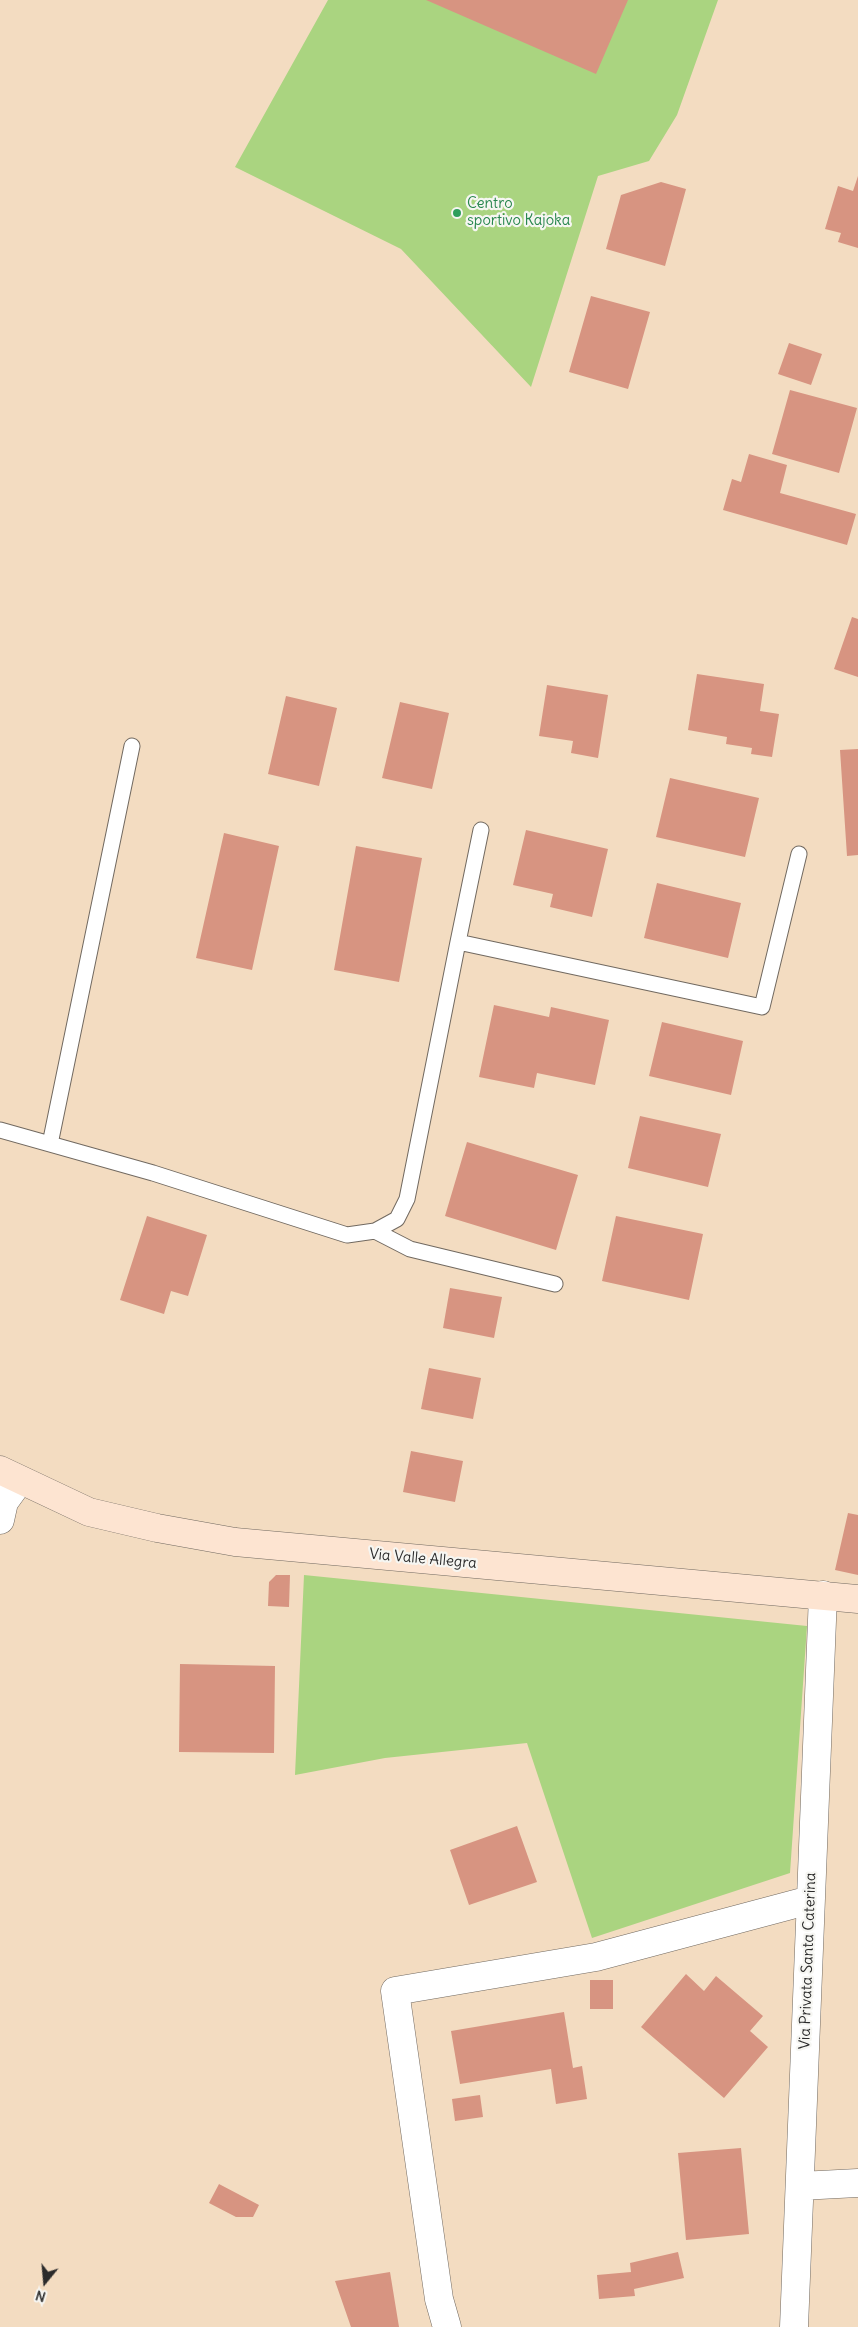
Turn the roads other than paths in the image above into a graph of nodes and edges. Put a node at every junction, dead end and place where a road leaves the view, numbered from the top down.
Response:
1 (132, 746) dead end
2 (481, 830) dead end
3 (799, 854) dead end
4 (458, 942) junction
5 (0, 1130) edge
6 (50, 1144) junction
7 (375, 1231) junction
8 (556, 1284) dead end
9 (10, 1476) edge
10 (0, 1520) edge
11 (823, 1595) junction
12 (858, 1599) edge
13 (810, 1900) junction
14 (858, 2184) edge
15 (800, 2186) junction
16 (447, 2327) edge
17 (794, 2327) edge

1 - 6 lane
2 - 4 lane
3 - 4 lane
4 - 7 lane
5 - 6 lane
6 - 7 lane
7 - 8 lane
9 - 10 street
9 - 11 main road, Via Valle Allegra
11 - 12 main road, Via Valle Allegra
11 - 13 street, Via Privata Santa Caterina
13 - 15 street, Via Privata Santa Caterina
13 - 16 street
14 - 15 street
15 - 17 street, Via Privata Santa Caterina

